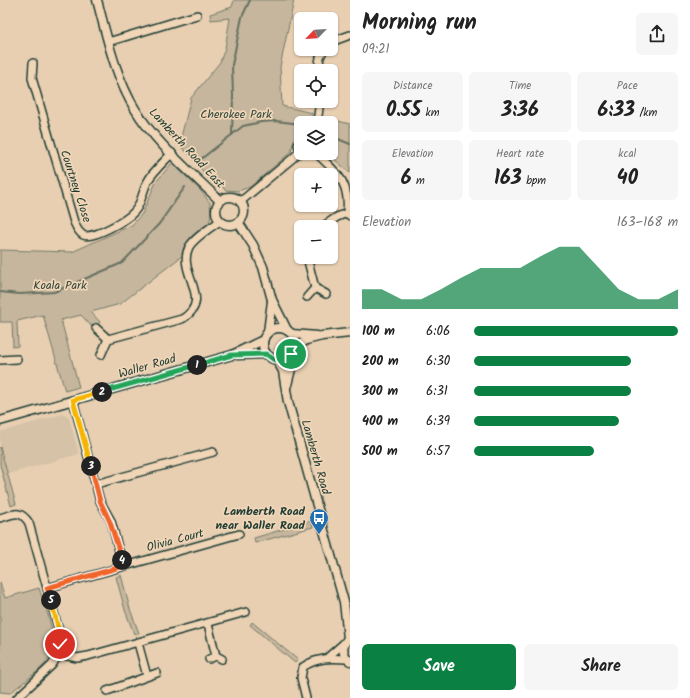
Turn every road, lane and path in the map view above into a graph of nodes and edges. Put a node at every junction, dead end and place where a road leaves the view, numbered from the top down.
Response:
1 (96, 0) edge
2 (197, 15) dead end
3 (350, 35) edge
4 (338, 39) edge
5 (108, 42) junction
6 (33, 64) dead end
7 (172, 153) junction
8 (294, 156) edge
9 (323, 160) edge
10 (220, 201) junction
11 (240, 202) junction
12 (349, 214) edge
13 (332, 220) edge
14 (220, 221) junction
15 (238, 222) junction
16 (309, 264) edge
17 (315, 288) junction
18 (326, 294) dead end
19 (306, 297) dead end
20 (272, 300) junction
21 (96, 328) dead end
22 (268, 332) junction
23 (289, 332) junction
24 (350, 333) edge
25 (322, 336) junction
26 (108, 339) junction
27 (263, 340) junction
28 (293, 352) junction
29 (266, 354) junction
30 (101, 355) dead end
31 (232, 355) junction
32 (17, 358) dead end
33 (0, 360) edge
34 (277, 360) junction
35 (286, 388) junction
36 (73, 400) junction
37 (0, 421) edge
38 (214, 452) dead end
39 (96, 484) junction
40 (0, 518) edge
41 (239, 534) dead end
42 (124, 566) junction
43 (47, 588) junction
44 (344, 602) junction
45 (246, 612) dead end
46 (350, 613) edge
47 (208, 624) junction
48 (348, 639) edge
49 (138, 643) junction
50 (59, 654) junction
51 (327, 658) junction
52 (208, 659) dead end
53 (349, 660) edge
54 (157, 673) dead end
55 (147, 676) junction
56 (108, 691) dead end
57 (17, 698) edge
58 (306, 698) edge

1 - 5 street, Lamberth Road East
2 - 5 street
3 - 4 street
5 - 7 street, Lamberth Road East
6 - 7 street, Courtney Close
7 - 10 street, Lamberth Road East
8 - 11 street
9 - 12 street
10 - 11 street
10 - 14 street
11 - 15 street
12 - 13 street
14 - 15 street
14 - 26 street
15 - 20 street
16 - 17 street
17 - 18 street
17 - 19 street
20 - 22 street
20 - 23 street
21 - 26 street
22 - 23 street
22 - 27 street
23 - 25 street
23 - 28 street
24 - 25 street
25 - 28 street
26 - 30 street
27 - 29 street
27 - 31 street, Waller Road
28 - 34 street
28 - 35 street, Lamberth Road
29 - 31 street, Waller Road
29 - 34 street
31 - 36 street, Waller Road
32 - 33 street
34 - 35 street, Lamberth Road
35 - 44 street, Lamberth Road
36 - 37 street, Waller Road
36 - 39 street
38 - 39 street
39 - 42 street
40 - 43 street
41 - 42 street, Olivia Court
42 - 43 street, Olivia Court
43 - 50 street
44 - 46 street, Lamberth Road
44 - 48 street, Lamberth Road
45 - 47 street
47 - 49 street
47 - 52 street
48 - 51 street
48 - 53 street, Lamberth Road
49 - 50 street
49 - 55 street
50 - 57 street
51 - 53 street
51 - 58 street
54 - 55 street
55 - 56 street

